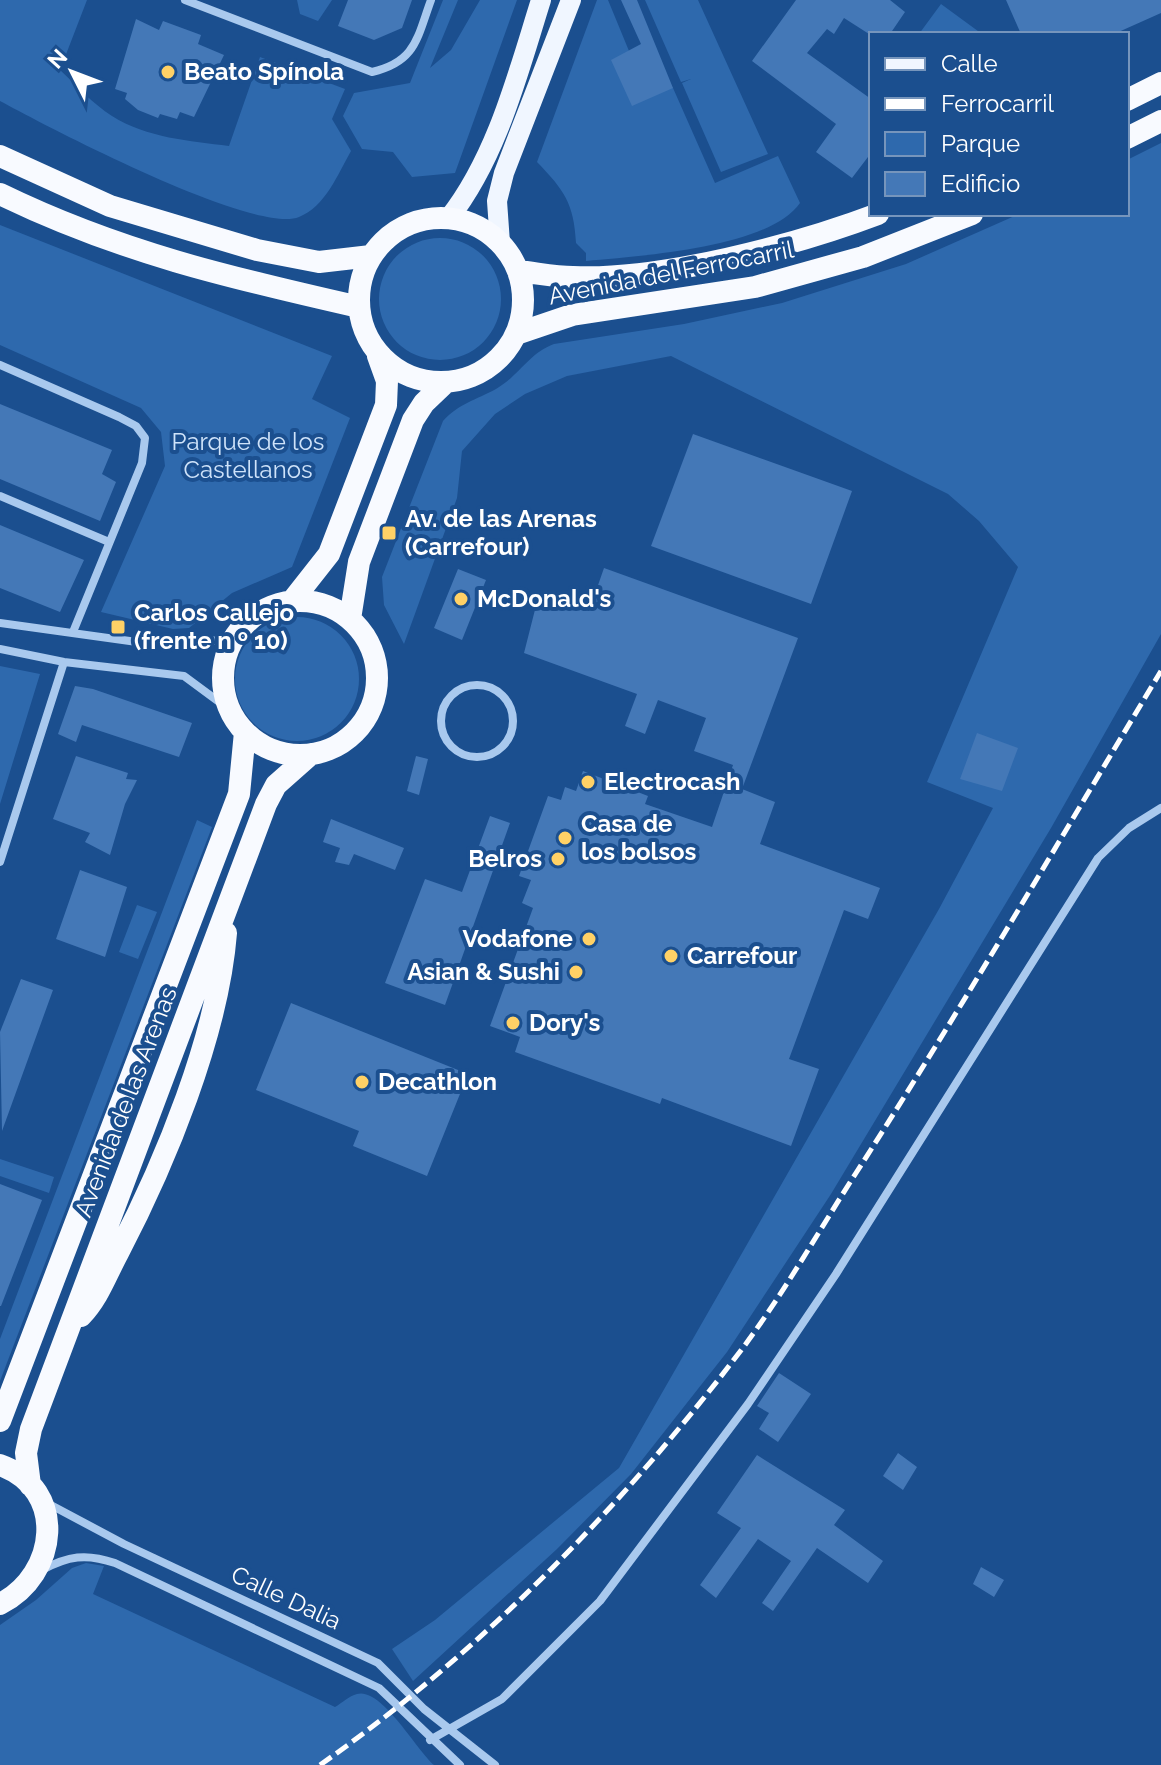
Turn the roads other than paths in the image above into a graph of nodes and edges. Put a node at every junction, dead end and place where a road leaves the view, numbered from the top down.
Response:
1 (185, 0) edge
2 (431, 0) edge
3 (541, 0) edge
4 (571, 0) edge
5 (205, 4) edge
6 (1161, 83) edge
7 (1129, 99) edge
8 (1161, 121) edge
9 (1129, 137) edge
10 (0, 156) edge
11 (0, 194) edge
12 (871, 216) edge
13 (967, 216) edge
14 (449, 218) junction
15 (500, 243) junction
16 (371, 256) junction
17 (518, 271) junction
18 (359, 307) junction
19 (516, 334) junction
20 (376, 352) junction
21 (0, 365) edge
22 (445, 383) junction
23 (0, 496) edge
24 (109, 542) junction
25 (292, 601) junction
26 (350, 619) junction
27 (0, 623) edge
28 (73, 632) junction
29 (236, 636) junction
30 (0, 649) edge
31 (64, 662) junction
32 (230, 710) junction
33 (245, 732) junction
34 (453, 748) joint
35 (311, 754) junction
36 (1161, 808) edge
37 (0, 828) edge
38 (10, 832) junction
39 (0, 862) edge
40 (0, 1421) edge
41 (0, 1465) edge
42 (35, 1492) junction
43 (38, 1573) junction
44 (0, 1604) edge
45 (449, 1729) junction
46 (430, 1740) junction
47 (460, 1765) edge
48 (495, 1765) edge

1 - 5 street
2 - 5 street
3 - 14 main road
4 - 15 main road
6 - 7 highway
8 - 9 highway
10 - 16 highway
11 - 18 highway
12 - 17 highway, Avenida del Ferrocarril
13 - 19 highway, Avenida del Ferrocarril
14 - 15 highway
14 - 16 highway
15 - 17 highway
16 - 18 highway
17 - 19 highway
18 - 20 highway
19 - 22 highway
20 - 22 highway
20 - 25 highway
21 - 24 street
22 - 26 highway
23 - 24 street
24 - 28 street
25 - 26 highway
25 - 29 highway
26 - 35 highway
27 - 28 street
28 - 29 street
29 - 32 highway
30 - 31 street
31 - 32 street
31 - 38 street
32 - 33 highway
33 - 35 highway
33 - 40 highway, Avenida de las Arenas
34 - 34 street
35 - 42 highway, Avenida de las Arenas
36 - 45 street
37 - 38 street
38 - 39 street
41 - 42 highway
42 - 43 highway, Avenida de las Arenas
42 - 45 street, Calle Dalia
43 - 44 highway
43 - 46 street, Calle Dalia
45 - 46 street
45 - 48 street, Calle Dalia
46 - 47 street, Calle Dalia

